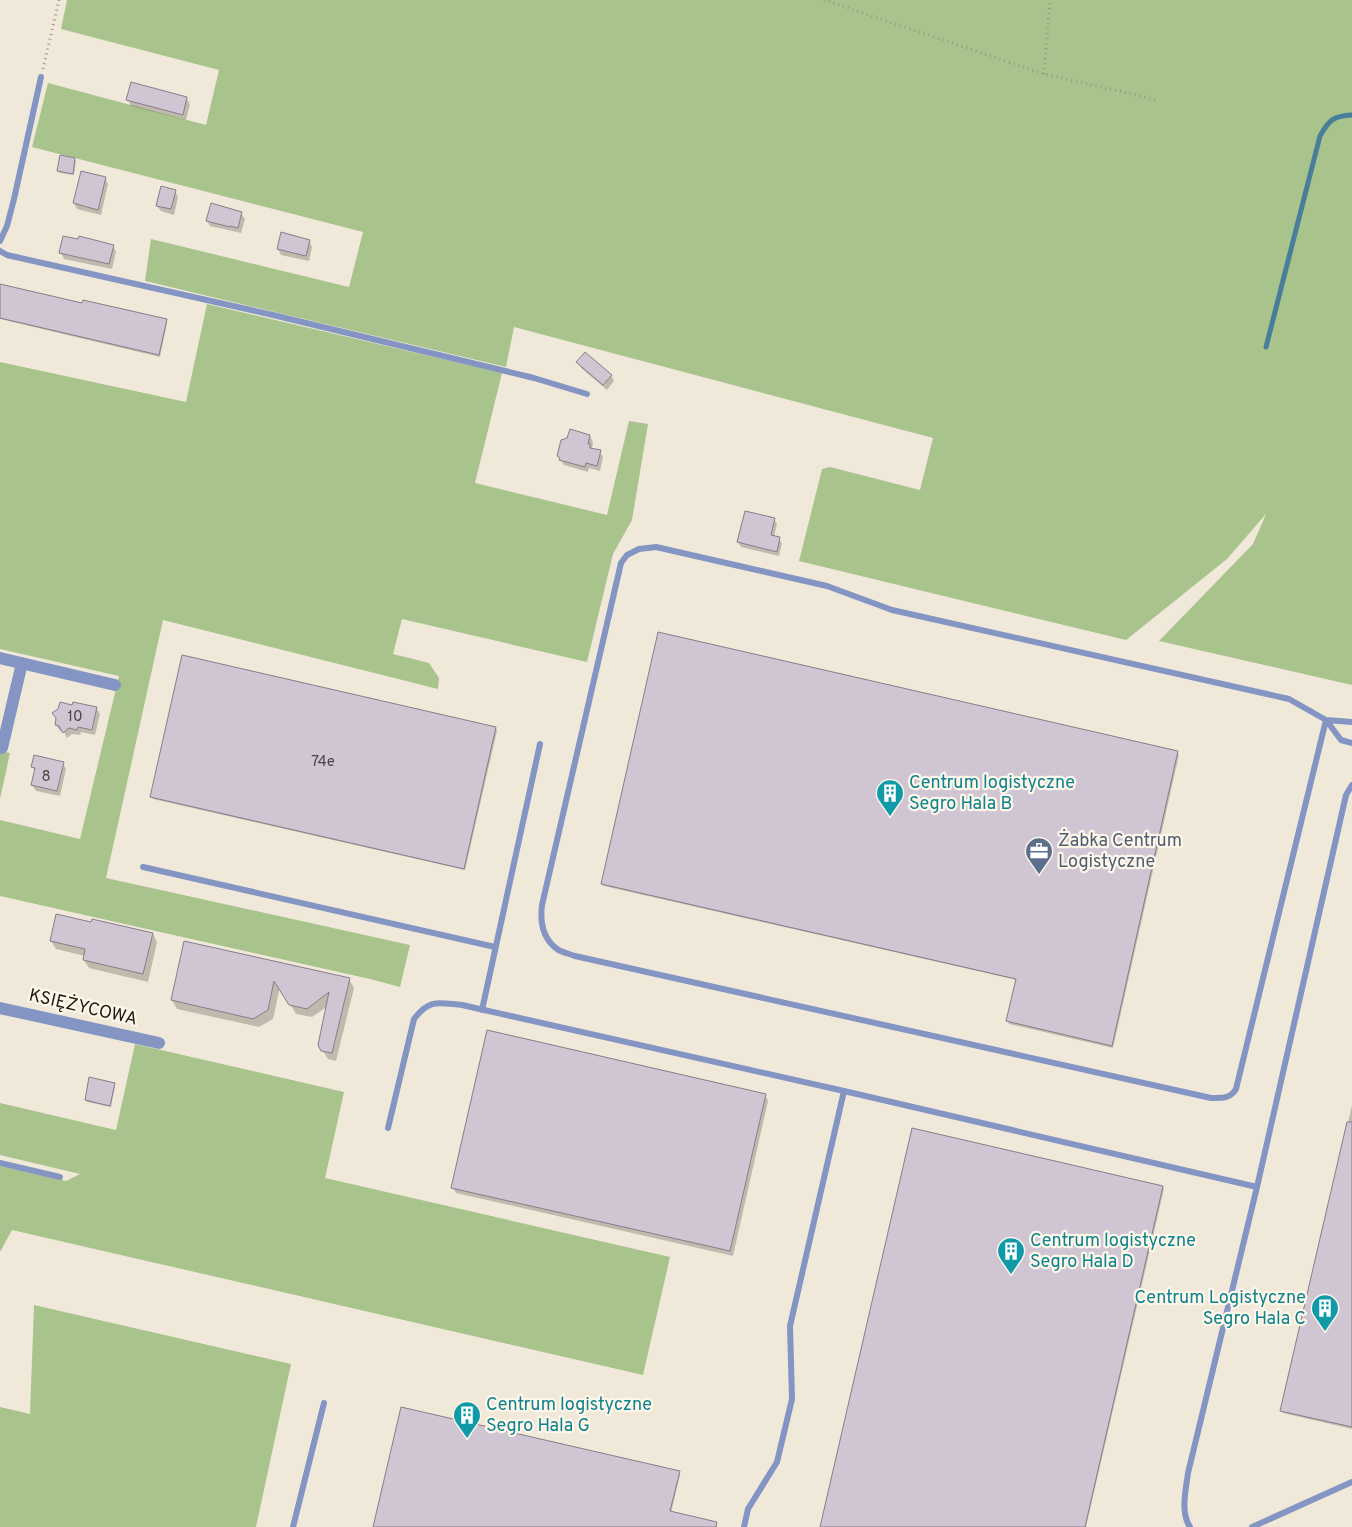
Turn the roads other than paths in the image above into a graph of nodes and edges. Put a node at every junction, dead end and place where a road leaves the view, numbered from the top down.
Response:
1 (41, 77) road end
2 (0, 240) edge
3 (0, 251) edge
4 (587, 394) dead end
5 (0, 658) edge
6 (22, 663) junction
7 (115, 685) dead end
8 (1326, 720) junction
9 (1352, 722) edge
10 (1352, 743) edge
11 (540, 744) dead end
12 (2, 748) dead end
13 (1352, 785) edge
14 (143, 867) dead end
15 (496, 947) junction
16 (0, 1008) edge
17 (482, 1010) junction
18 (159, 1043) dead end
19 (844, 1091) junction
20 (388, 1128) dead end
21 (0, 1163) edge
22 (60, 1177) dead end
23 (1258, 1187) junction
24 (324, 1403) dead end
25 (1352, 1482) edge
26 (1186, 1526) edge
27 (293, 1527) edge
28 (744, 1527) edge
29 (1252, 1527) edge

1 - 2 lane
3 - 4 lane
5 - 6 street
6 - 7 street
6 - 12 street
8 - 8 lane
8 - 9 lane
8 - 10 lane
11 - 15 lane
13 - 23 lane
14 - 15 lane
15 - 17 lane
16 - 18 street, KSIĘŻYCOWA
17 - 19 lane
17 - 20 lane
19 - 23 lane
19 - 28 lane
21 - 22 lane
23 - 26 lane
24 - 27 lane
25 - 29 lane

